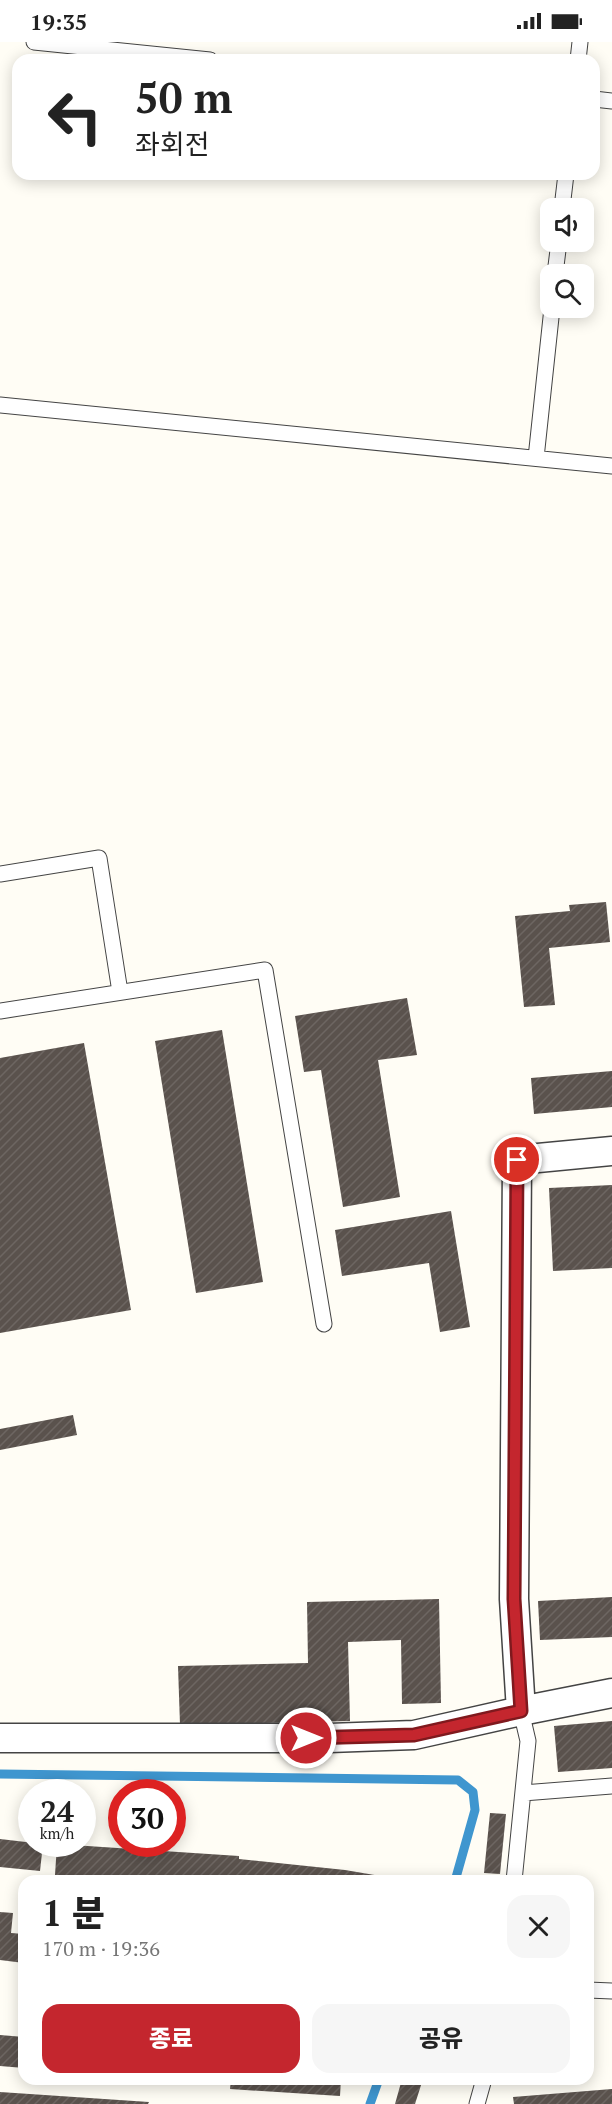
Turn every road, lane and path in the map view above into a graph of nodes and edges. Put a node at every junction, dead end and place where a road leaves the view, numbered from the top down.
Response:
1 (34, 42) edge
2 (151, 54) edge
3 (565, 180) edge
4 (563, 198) edge
5 (551, 318) edge
6 (0, 405) edge
7 (536, 458) junction
8 (612, 466) edge
9 (0, 874) edge
10 (120, 992) junction
11 (0, 1011) edge
12 (612, 1151) edge
13 (324, 1324) dead end
14 (612, 1693) edge
15 (521, 1711) junction
16 (0, 1738) edge
17 (612, 1786) edge
18 (523, 1793) junction
19 (515, 1875) edge
20 (594, 1990) edge
21 (612, 1991) edge
22 (482, 2085) edge
23 (477, 2104) edge

1 - 2 lane
3 - 4 lane
5 - 7 lane
6 - 7 lane
7 - 8 lane
9 - 10 lane
10 - 11 lane
10 - 13 lane
12 - 15 street
14 - 15 street
15 - 16 street
15 - 18 lane
17 - 18 lane
18 - 19 lane
20 - 21 lane
22 - 23 lane

